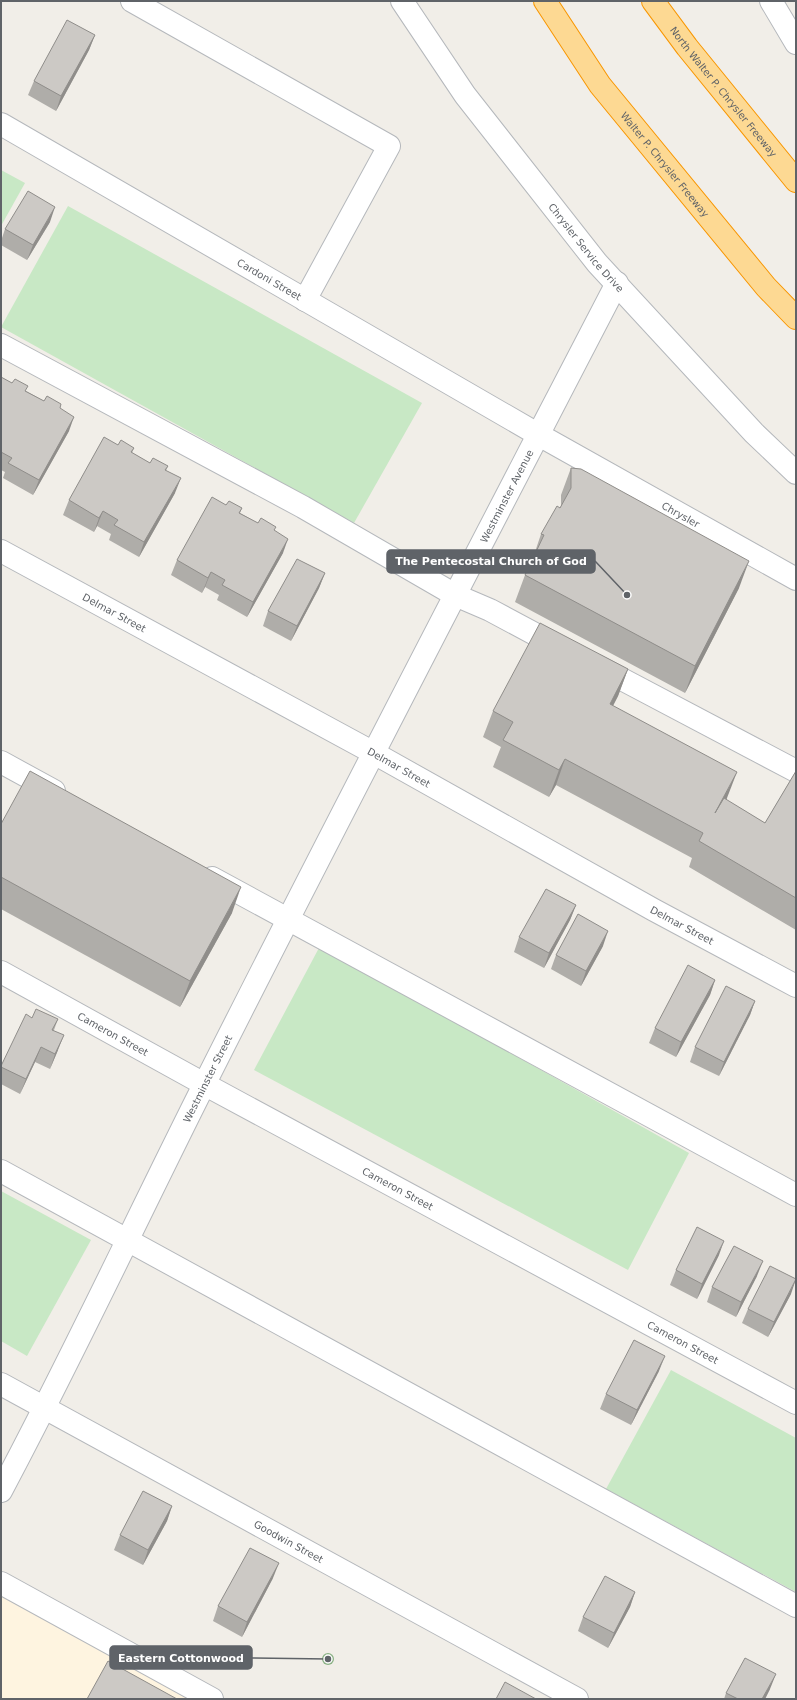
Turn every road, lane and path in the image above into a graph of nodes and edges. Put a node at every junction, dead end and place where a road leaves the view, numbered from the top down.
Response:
1 (132, 1) edge
2 (402, 1) edge
3 (545, 1) edge
4 (653, 1) edge
5 (771, 1) edge
6 (796, 43) edge
7 (1, 124) edge
8 (796, 182) edge
9 (617, 283) junction
10 (305, 300) junction
11 (796, 318) edge
12 (1, 345) edge
13 (539, 435) junction
14 (567, 449) joint
15 (796, 473) edge
16 (1, 551) edge
17 (796, 579) edge
18 (456, 595) junction
19 (372, 752) junction
20 (1, 762) edge
21 (796, 771) edge
22 (71, 800) edge
23 (197, 870) edge
24 (288, 920) junction
25 (1, 972) edge
26 (796, 986) edge
27 (204, 1084) junction
28 (1, 1171) edge
29 (796, 1195) edge
30 (127, 1240) junction
31 (1, 1384) edge
32 (796, 1403) edge
33 (45, 1408) junction
34 (1, 1491) edge
35 (1, 1583) edge
36 (796, 1606) edge
37 (212, 1699) edge
38 (577, 1699) edge

1 - 10 street
2 - 9 street, Chrysler Service Drive
3 - 11 highway, Walter P. Chrysler Freeway
4 - 8 highway, North Walter P. Chrysler Freeway
5 - 6 street
7 - 10 street, Cardoni Street
9 - 13 street, Westminster Avenue
9 - 15 street, Chrysler Service Drive
10 - 13 street, Cardoni Street
12 - 18 street
13 - 14 street, Cardoni Street
13 - 18 street, Westminster Avenue
14 - 17 street, Chrysler
16 - 19 street, Delmar Street
18 - 19 street, Westminster Avenue
18 - 21 street
19 - 24 street, Westminster Street
19 - 26 street, Delmar Street
20 - 22 street
23 - 24 street
24 - 27 street, Westminster Street
24 - 29 street
25 - 27 street, Cameron Street
27 - 30 street, Westminster Street
27 - 32 street, Cameron Street
28 - 30 street
30 - 33 street, Westminster Street
30 - 36 street
31 - 33 street, Goodwin Street
33 - 34 street
33 - 38 street, Goodwin Street
35 - 37 street

